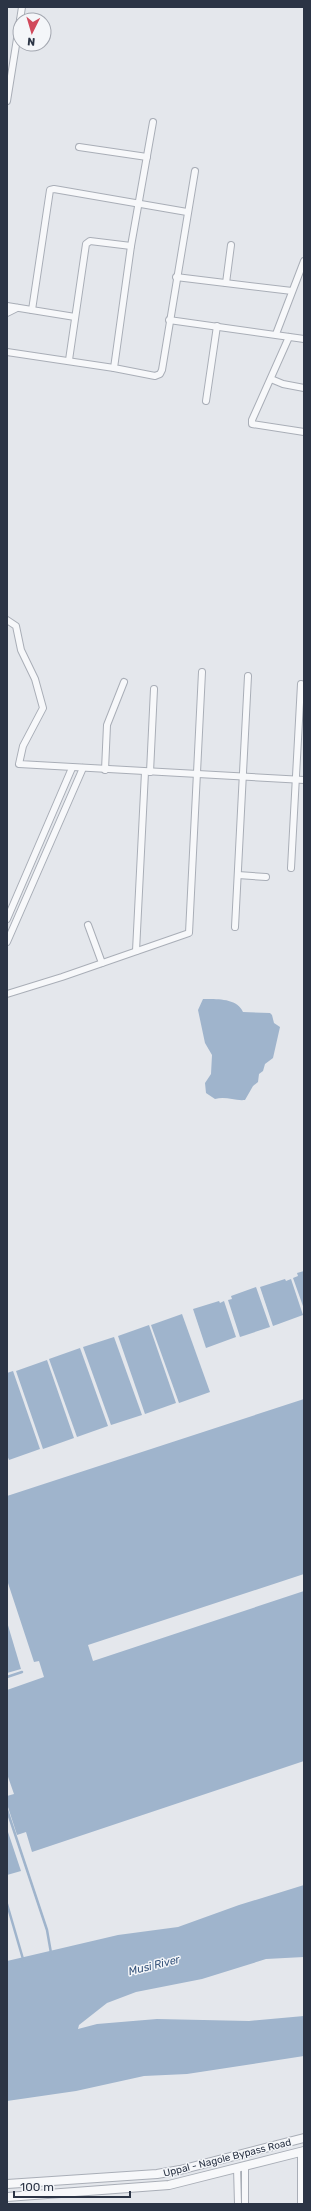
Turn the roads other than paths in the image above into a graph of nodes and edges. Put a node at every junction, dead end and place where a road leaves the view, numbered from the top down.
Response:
1 (15, 52) edge
2 (8, 94) edge
3 (7, 101) edge
4 (153, 122) dead end
5 (79, 147) dead end
6 (147, 157) junction
7 (194, 171) dead end
8 (139, 205) junction
9 (187, 212) junction
10 (231, 244) dead end
11 (132, 246) junction
12 (304, 261) edge
13 (176, 277) junction
14 (226, 283) junction
15 (292, 291) junction
16 (7, 306) edge
17 (17, 308) junction
18 (32, 310) junction
19 (7, 313) edge
20 (75, 317) junction
21 (169, 320) junction
22 (217, 326) junction
23 (276, 334) junction
24 (289, 337) junction
25 (304, 339) edge
26 (7, 352) edge
27 (69, 360) junction
28 (114, 368) junction
29 (271, 379) junction
30 (304, 388) edge
31 (206, 401) dead end
32 (304, 432) edge
33 (7, 620) edge
34 (202, 672) dead end
35 (248, 676) dead end
36 (124, 682) dead end
37 (301, 684) dead end
38 (154, 689) dead end
39 (72, 768) junction
40 (82, 768) junction
41 (105, 770) junction
42 (147, 772) junction
43 (197, 775) junction
44 (242, 777) junction
45 (296, 779) junction
46 (304, 780) edge
47 (291, 868) dead end
48 (238, 875) junction
49 (266, 876) dead end
50 (24, 880) junction
51 (33, 883) junction
52 (7, 919) edge
53 (88, 925) dead end
54 (235, 927) dead end
55 (7, 942) edge
56 (136, 951) junction
57 (102, 963) junction
58 (7, 994) edge
59 (304, 2138) edge
60 (302, 2151) edge
61 (241, 2167) junction
62 (7, 2184) edge
63 (7, 2197) edge
64 (238, 2204) edge
65 (245, 2204) edge
66 (301, 2204) edge

1 - 2 street
2 - 3 street
4 - 6 street
5 - 6 street
6 - 8 street
7 - 9 street
8 - 9 street
8 - 11 street
8 - 18 street
9 - 13 street
10 - 14 street
11 - 20 street
11 - 28 street
12 - 15 street
13 - 14 street
13 - 21 street
14 - 15 street
15 - 23 street
16 - 17 street
17 - 18 street
17 - 19 street
18 - 20 street
20 - 27 street
21 - 22 street
21 - 28 street
22 - 23 street
22 - 31 street
23 - 24 street
24 - 25 street
24 - 29 street
26 - 27 street
27 - 28 street
29 - 30 street
29 - 32 street
33 - 39 street
34 - 43 street
35 - 44 street
36 - 41 street
37 - 45 street
38 - 42 street
39 - 40 street
39 - 50 street
40 - 41 street
40 - 51 street
41 - 42 street
42 - 43 street
42 - 56 street
43 - 44 street
43 - 56 street
44 - 45 street
44 - 48 street
45 - 46 street
45 - 47 street
48 - 49 street
48 - 54 street
50 - 51 street
50 - 52 street
51 - 55 street
53 - 57 street
56 - 57 street
57 - 58 street
59 - 62 street, Uppal - Nagole Bypass Road
60 - 61 street, Uppal - Nagole Bypass Road
60 - 66 street
61 - 63 street, Uppal - Nagole Bypass Road
61 - 64 street
61 - 65 street

